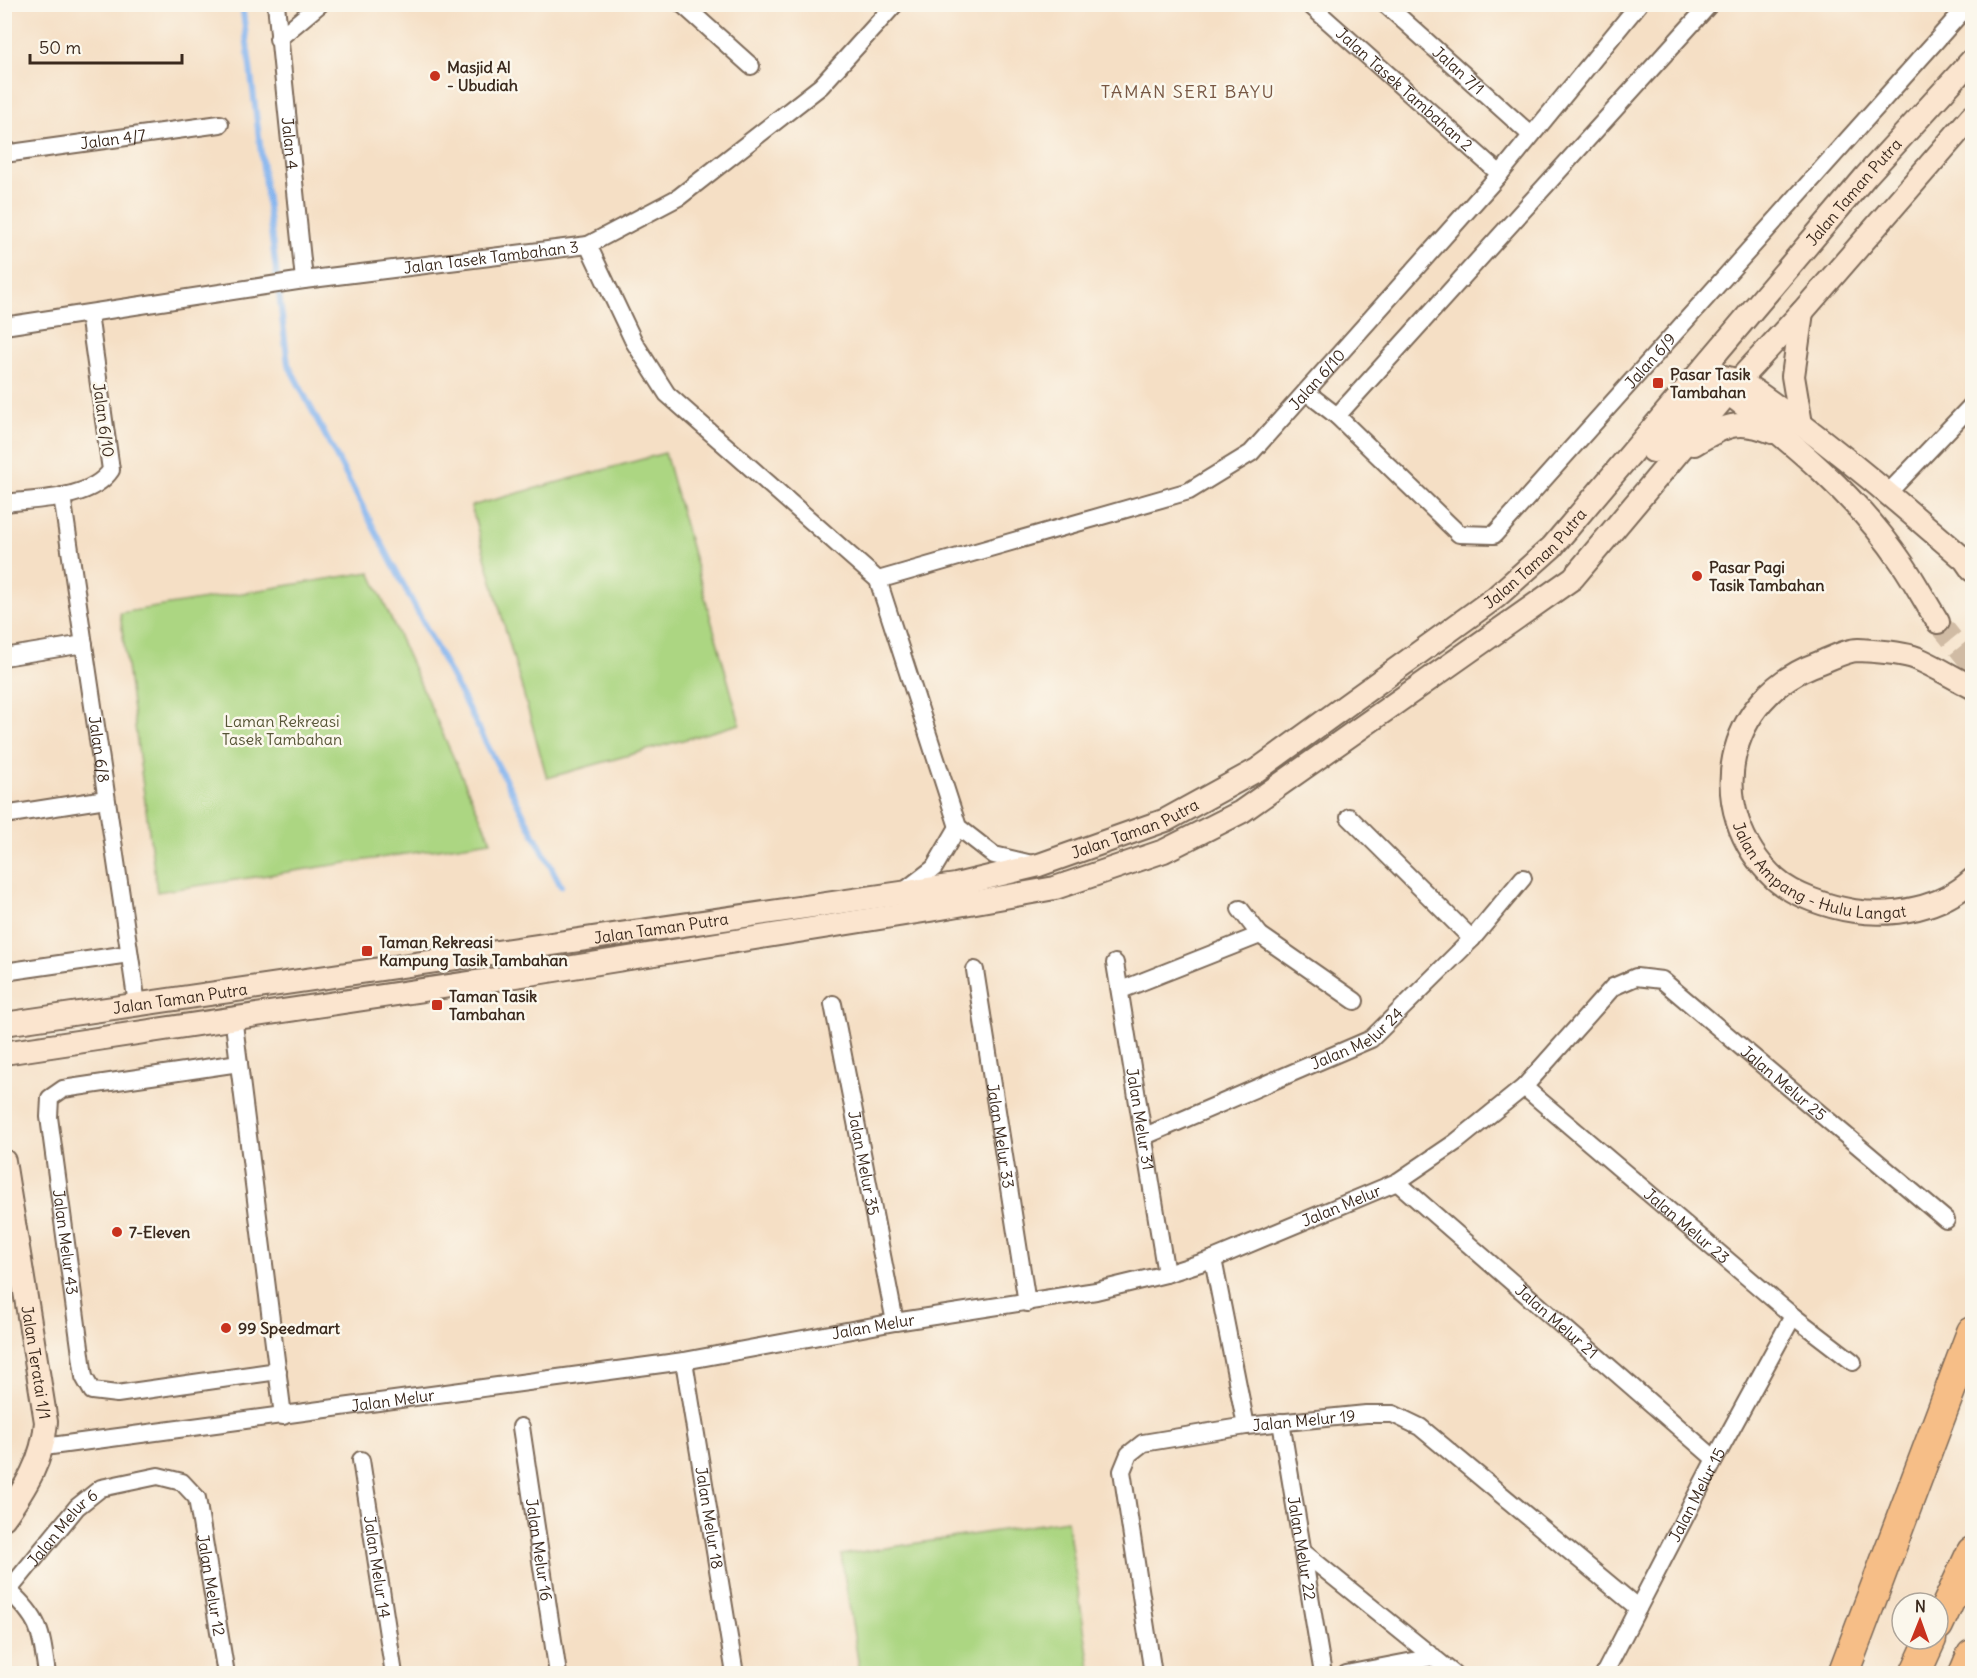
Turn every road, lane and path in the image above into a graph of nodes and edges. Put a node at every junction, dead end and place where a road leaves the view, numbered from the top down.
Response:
1 (276, 4) edge
2 (320, 4) edge
3 (682, 4) edge
4 (895, 4) edge
5 (1309, 4) edge
6 (1385, 4) edge
7 (1616, 4) edge
8 (1710, 4) edge
9 (1969, 4) edge
10 (1634, 10) edge
11 (278, 39) junction
12 (1971, 62) edge
13 (750, 66) dead end
14 (1972, 116) edge
15 (220, 124) dead end
16 (1531, 135) junction
17 (4, 154) edge
18 (1500, 174) junction
19 (1866, 176) junction
20 (588, 244) junction
21 (304, 280) junction
22 (1802, 312) junction
23 (89, 314) junction
24 (4, 326) edge
25 (1730, 383) junction
26 (1306, 392) junction
27 (1972, 405) edge
28 (1337, 416) junction
29 (1794, 431) junction
30 (1683, 450) junction
31 (1887, 494) junction
32 (62, 495) junction
33 (4, 503) edge
34 (1552, 547) junction
35 (1969, 565) edge
36 (878, 580) junction
37 (1938, 622) tunnel mouth
38 (84, 644) junction
39 (4, 657) edge
40 (1972, 687) edge
41 (106, 799) junction
42 (4, 815) edge
43 (1349, 817) dead end
44 (958, 827) junction
45 (1039, 865) junction
46 (1523, 878) dead end
47 (1972, 880) edge
48 (902, 892) junction
49 (1240, 909) dead end
50 (1260, 934) junction
51 (1472, 939) junction
52 (538, 945) junction
53 (129, 954) junction
54 (1115, 963) dead end
55 (975, 970) dead end
56 (4, 972) edge
57 (542, 972) junction
58 (1613, 987) joint
59 (1121, 990) junction
60 (1355, 1001) dead end
61 (137, 1004) junction
62 (833, 1004) dead end
63 (233, 1017) junction
64 (4, 1024) edge
65 (4, 1053) edge
66 (239, 1063) junction
67 (1524, 1087) junction
68 (1145, 1136) junction
69 (4, 1161) edge
70 (1397, 1182) junction
71 (1946, 1220) dead end
72 (11, 1239) edge
73 (1213, 1259) junction
74 (1166, 1274) junction
75 (1027, 1303) junction
76 (1793, 1316) junction
77 (895, 1322) junction
78 (1972, 1332) edge
79 (684, 1361) junction
80 (1853, 1362) dead end
81 (278, 1371) junction
82 (283, 1416) junction
83 (1281, 1422) junction
84 (521, 1426) dead end
85 (1246, 1426) junction
86 (44, 1447) junction
87 (1715, 1459) junction
88 (361, 1460) dead end
89 (197, 1498) joint
90 (4, 1518) edge
91 (1303, 1552) junction
92 (1972, 1552) edge
93 (7, 1593) edge
94 (1950, 1599) edge
95 (1638, 1608) junction
96 (1926, 1651) edge
97 (1972, 1655) edge
98 (1434, 1657) junction
99 (47, 1674) edge
100 (226, 1674) edge
101 (394, 1674) edge
102 (558, 1674) edge
103 (735, 1674) edge
104 (1153, 1674) edge
105 (1323, 1674) edge
106 (1346, 1674) edge
107 (1454, 1674) edge
108 (1604, 1674) edge
109 (1844, 1674) edge
110 (1915, 1674) edge
111 (1964, 1674) edge

1 - 11 street, Jalan 4
2 - 11 street
3 - 13 street
4 - 20 street, Jalan Tasek Tambahan 3
5 - 18 street, Jalan Tasek Tambahan 2
6 - 16 street, Jalan 7/1
7 - 10 street
8 - 28 street
9 - 28 street, Jalan 6/9
10 - 16 street, Jalan 6/10
11 - 21 street, Jalan 4
12 - 19 street, Jalan Taman Putra
14 - 22 street, Jalan Taman Putra
15 - 17 street, Jalan 4/7
16 - 18 street, Jalan 6/10
18 - 26 street, Jalan 6/10
19 - 25 street
19 - 34 street, Jalan Taman Putra
20 - 21 street, Jalan Tasek Tambahan 3
20 - 36 street
21 - 23 street, Jalan Tasek Tambahan 3
22 - 25 street, Jalan Taman Putra
22 - 29 street
23 - 24 street, Jalan Tasek Tambahan 3
23 - 32 street, Jalan 6/10
25 - 29 street
25 - 30 street, Jalan Taman Putra
25 - 34 street
26 - 28 street, Jalan 6/9
26 - 36 street, Jalan 6/10
27 - 31 street
29 - 30 street
29 - 31 street
29 - 37 street
30 - 57 street, Jalan Taman Putra
31 - 35 street
32 - 33 street, Jalan 6/10
32 - 38 street, Jalan 6/8
34 - 45 street, Jalan Taman Putra
36 - 44 street
38 - 39 street
38 - 41 street, Jalan 6/8
40 - 47 street, Jalan Ampang - Hulu Langat
41 - 42 street
41 - 53 street, Jalan 6/8
43 - 51 street
44 - 45 street
44 - 48 street
45 - 48 street, Jalan Taman Putra
46 - 51 street, Jalan Melur 24
48 - 52 street, Jalan Taman Putra
49 - 50 street
50 - 59 street
50 - 60 street
51 - 68 street, Jalan Melur 24
52 - 57 street
52 - 61 street, Jalan Taman Putra
53 - 56 street
53 - 61 street, Jalan 6/8
54 - 59 street, Jalan Melur 31
55 - 75 street, Jalan Melur 33
57 - 63 street, Jalan Taman Putra
58 - 67 street, Jalan Melur
58 - 71 street, Jalan Melur 25
59 - 68 street, Jalan Melur 31
61 - 64 street, Jalan Taman Putra
62 - 77 street, Jalan Melur 35
63 - 65 street, Jalan Taman Putra
63 - 66 street
66 - 81 street
66 - 81 street, Jalan Melur 43
67 - 70 street, Jalan Melur
67 - 76 street, Jalan Melur 23
68 - 74 street, Jalan Melur 31
69 - 72 street, Jalan Teratai 1/1
70 - 73 street, Jalan Melur
70 - 87 street, Jalan Melur 21
72 - 86 street, Jalan Teratai 1/1
73 - 74 street, Jalan Melur
73 - 85 street
74 - 75 street, Jalan Melur
75 - 77 street, Jalan Melur
76 - 80 street, Jalan Melur 23
76 - 87 street, Jalan Melur 15
77 - 79 street, Jalan Melur
78 - 109 highway
79 - 82 street, Jalan Melur
79 - 103 street, Jalan Melur 18
81 - 82 street
82 - 86 street, Jalan Melur
83 - 85 street, Jalan Melur 19
83 - 91 street, Jalan Melur 22
83 - 95 street, Jalan Melur 19
84 - 102 street, Jalan Melur 16
85 - 104 street, Jalan Melur 19
86 - 90 street, Jalan Teratai 1/1
87 - 95 street, Jalan Melur 15
88 - 101 street, Jalan Melur 14
89 - 93 street, Jalan Melur 6
89 - 100 street, Jalan Melur 12
91 - 98 street
91 - 105 street, Jalan Melur 22
92 - 94 highway
93 - 99 street
95 - 108 street, Jalan Melur 15
96 - 110 highway
97 - 111 highway
98 - 106 street
98 - 107 street

